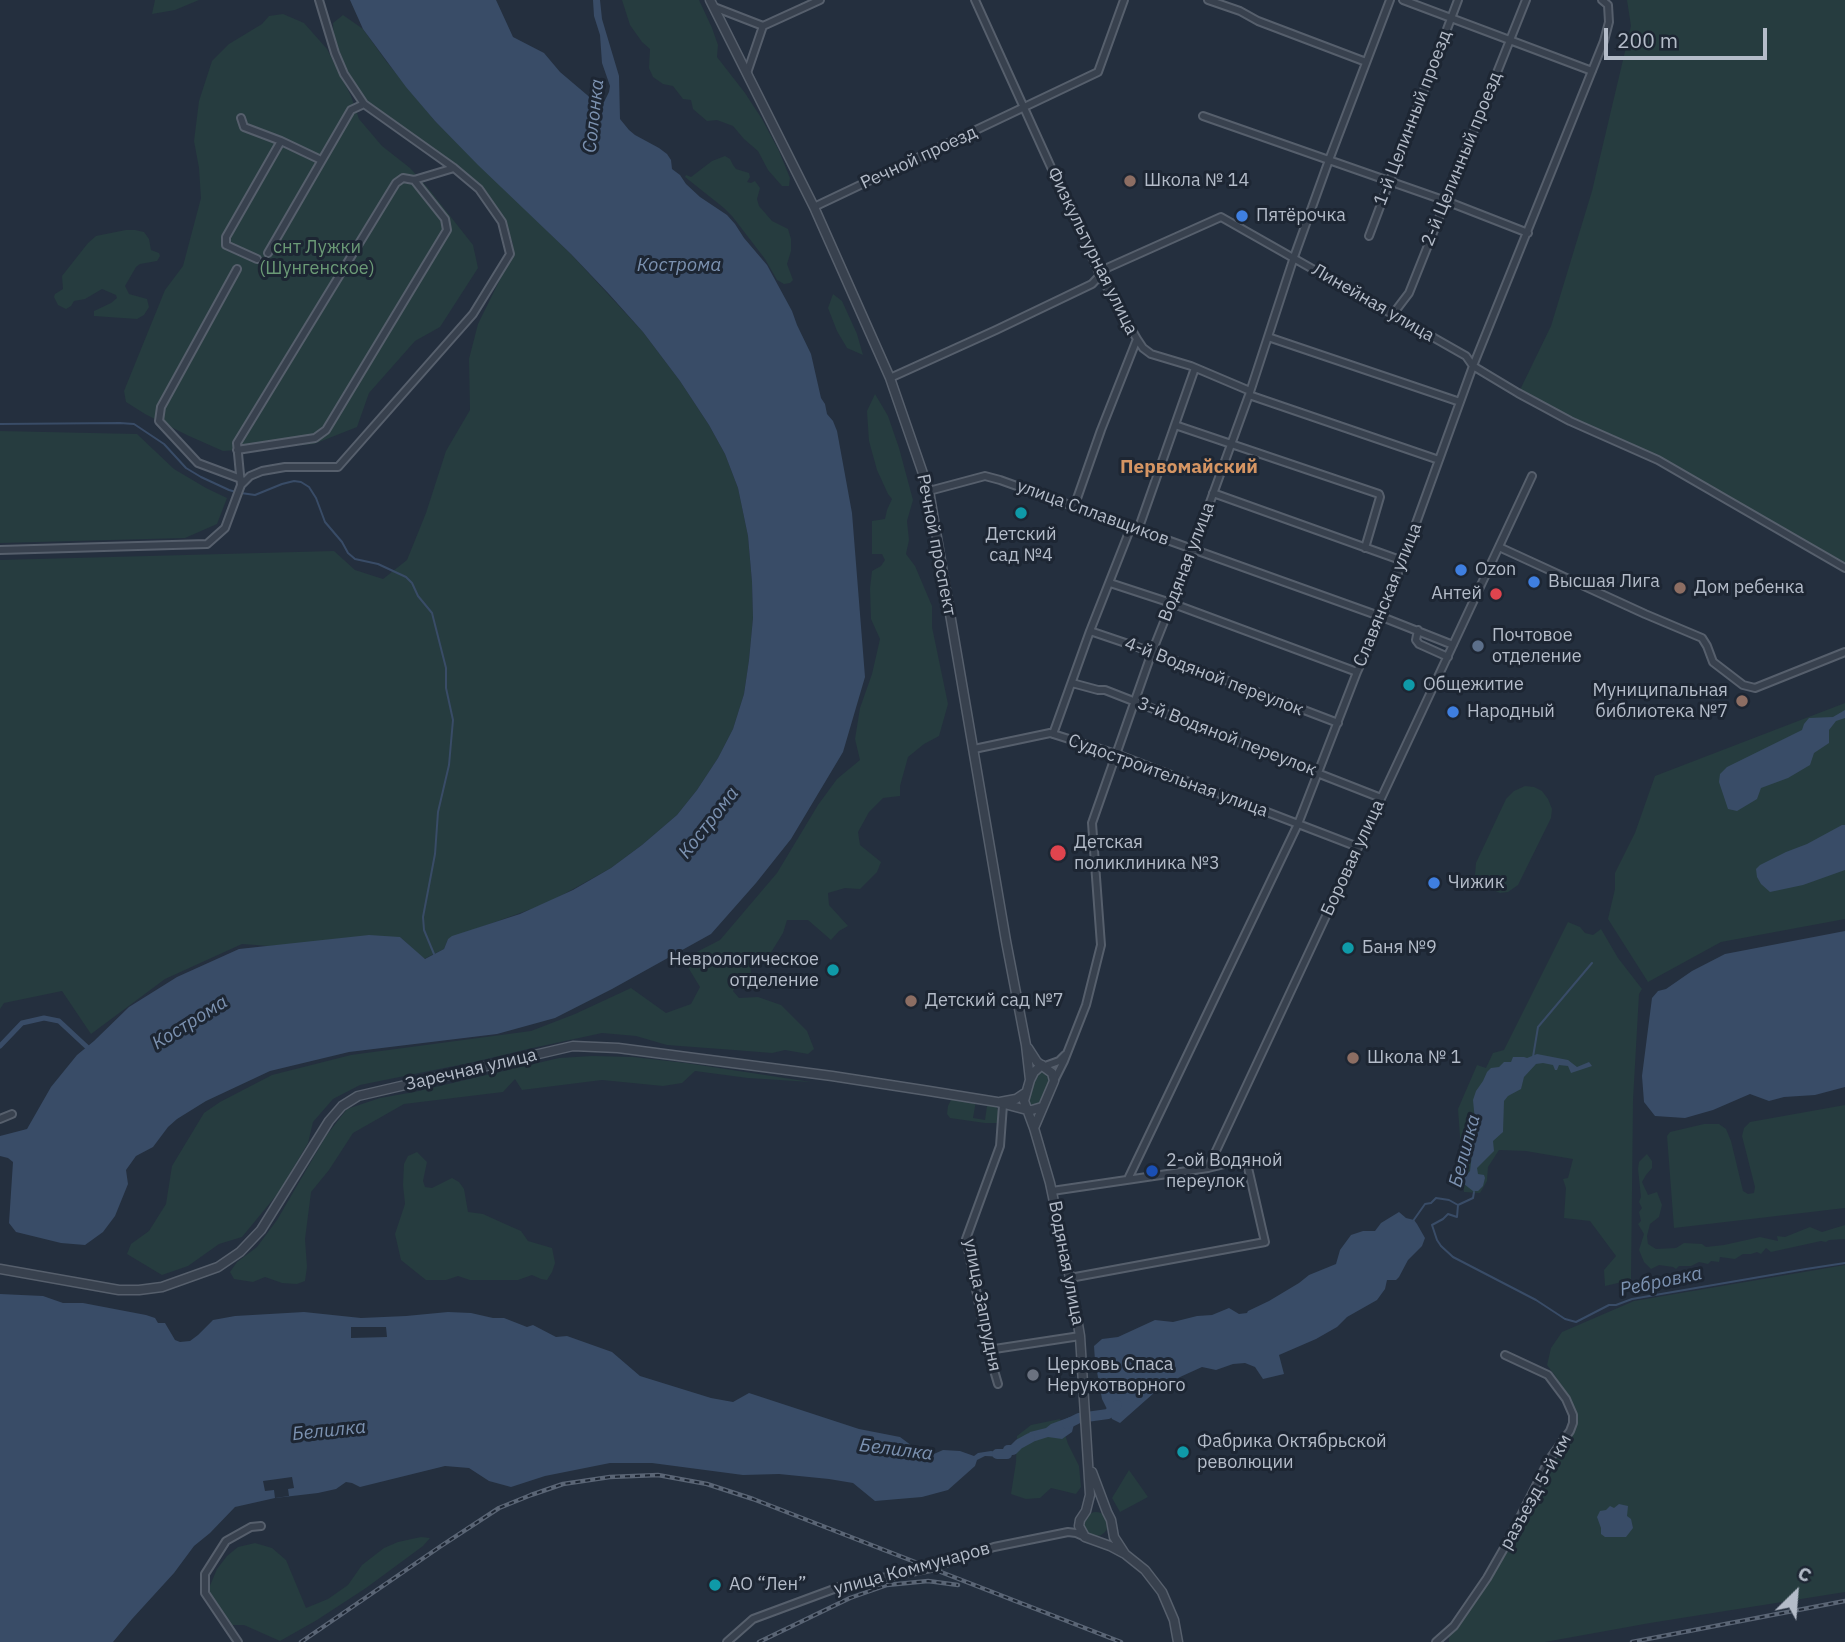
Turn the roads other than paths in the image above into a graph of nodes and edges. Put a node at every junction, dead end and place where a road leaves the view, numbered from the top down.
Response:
1 (319, 0) edge
2 (820, 0) edge
3 (975, 0) edge
4 (1124, 0) edge
5 (1208, 0) edge
6 (1390, 0) edge
7 (1403, 0) edge
8 (1458, 0) edge
9 (1526, 0) edge
10 (1602, 0) edge
11 (1224, 2) edge
12 (712, 4) edge
13 (1451, 19) junction
14 (763, 26) junction
15 (1509, 40) junction
16 (1366, 62) junction
17 (1592, 71) junction
18 (747, 73) junction
19 (364, 104) junction
20 (1024, 108) junction
21 (1203, 116) dead end
22 (240, 118) dead end
23 (281, 141) junction
24 (321, 160) junction
25 (1329, 160) junction
26 (454, 169) junction
27 (414, 180) junction
28 (1389, 181) junction
29 (1446, 201) junction
30 (814, 207) junction
31 (1528, 233) junction
32 (1368, 236) dead end
33 (268, 253) dead end
34 (1294, 257) junction
35 (257, 259) dead end
36 (237, 269) dead end
37 (1100, 275) junction
38 (1393, 314) junction
39 (1268, 337) junction
40 (1137, 339) junction
41 (1473, 366) junction
42 (1195, 368) junction
43 (890, 378) junction
44 (1249, 393) junction
45 (1460, 402) junction
46 (1175, 425) junction
47 (1231, 444) junction
48 (237, 450) junction
49 (1439, 460) junction
50 (1532, 476) dead end
51 (241, 482) junction
52 (929, 491) junction
53 (1213, 493) junction
54 (1074, 507) junction
55 (1135, 528) junction
56 (1499, 547) junction
57 (1365, 548) junction
58 (1193, 549) junction
59 (0, 550) edge
60 (1403, 561) junction
61 (1845, 568) edge
62 (1110, 583) junction
63 (1171, 603) junction
64 (1382, 618) junction
65 (1418, 630) junction
66 (1090, 631) junction
67 (1453, 645) junction
68 (1152, 652) junction
69 (1845, 652) edge
70 (1448, 657) junction
71 (1357, 672) junction
72 (1072, 682) junction
73 (1136, 702) junction
74 (1338, 723) junction
75 (1053, 734) junction
76 (974, 749) junction
77 (1116, 754) junction
78 (1319, 773) junction
79 (1381, 798) junction
80 (1298, 824) junction
81 (1358, 847) junction
82 (1026, 1045) junction
83 (1067, 1053) junction
84 (1044, 1066) junction
85 (1030, 1080) junction
86 (1054, 1081) junction
87 (1025, 1093) junction
88 (1000, 1104) junction
89 (1042, 1107) junction
90 (1027, 1110) junction
91 (12, 1114) dead end
92 (0, 1119) edge
93 (1034, 1128) junction
94 (1208, 1168) junction
95 (1128, 1179) junction
96 (1052, 1191) junction
97 (0, 1269) edge
98 (1070, 1278) junction
99 (1080, 1336) junction
100 (988, 1350) junction
101 (1505, 1355) dead end
102 (998, 1384) dead end
103 (1089, 1462) junction
104 (1086, 1511) junction
105 (1107, 1512) junction
106 (1080, 1520) junction
107 (261, 1526) dead end
108 (1112, 1528) junction
109 (1068, 1532) junction
110 (1085, 1537) junction
111 (1096, 1541) junction
112 (1125, 1555) junction
113 (238, 1642) edge
114 (727, 1642) edge
115 (1178, 1642) edge
116 (1436, 1642) edge

1 - 19 street
2 - 14 street
3 - 20 street, Физкультурная улица
4 - 20 street, Речной проезд
5 - 11 street
6 - 16 street, Водяная улица
7 - 13 street
8 - 13 street, 1-й Целинный проезд
9 - 15 street, 2-й Целинный проезд
10 - 17 street, Славянская улица
11 - 16 street
12 - 14 street
12 - 18 street, Речной проспект
13 - 15 street
13 - 28 street, 1-й Целинный проезд
14 - 18 street
15 - 17 street
15 - 29 street, 2-й Целинный проезд
16 - 25 street, Водяная улица
17 - 31 street, Славянская улица
18 - 30 street, Речной проспект
19 - 24 street
19 - 26 street
20 - 30 street, Речной проезд
20 - 37 street, Физкультурная улица
21 - 25 street
22 - 23 street
23 - 24 street
23 - 35 street
24 - 33 street
25 - 28 street
25 - 34 street, Водяная улица
26 - 27 street
26 - 51 street
27 - 48 street
27 - 48 street
28 - 29 street
28 - 32 street, 1-й Целинный проезд
29 - 31 street
29 - 38 street, 2-й Целинный проезд
30 - 43 street, Речной проспект
31 - 41 street, Славянская улица
34 - 37 street, Линейная улица
34 - 38 street, Линейная улица
34 - 39 street, Водяная улица
36 - 51 street
37 - 40 street, Физкультурная улица
37 - 43 street, Линейная улица
38 - 41 street, Линейная улица
39 - 44 street, Водяная улица
39 - 45 street
40 - 42 street
40 - 54 street, Физкультурная улица
41 - 45 street, Славянская улица
41 - 61 street, Линейная улица
42 - 44 street
42 - 46 street
43 - 52 street, Речной проспект
44 - 47 street, Водяная улица
44 - 49 street
45 - 49 street, Славянская улица
46 - 47 street
46 - 55 street
47 - 53 street, Водяная улица
47 - 57 street
48 - 51 street
49 - 60 street, Славянская улица
50 - 56 street, Боровая улица
51 - 59 street
52 - 54 street, улица Сплавщиков
52 - 76 street, Речной проспект
53 - 57 street
53 - 58 street, Водяная улица
54 - 55 street, улица Сплавщиков
55 - 58 street, улица Сплавщиков
55 - 62 street
56 - 67 street, Боровая улица
56 - 69 street
57 - 60 street
58 - 63 street, Водяная улица
58 - 64 street, улица Сплавщиков
60 - 64 street, Славянская улица
62 - 63 street
62 - 66 street
63 - 68 street, Водяная улица
63 - 71 street
64 - 65 street, улица Сплавщиков
64 - 71 street, Славянская улица
65 - 67 street, улица Сплавщиков
65 - 70 street
66 - 68 street, 4-й Водяной переулок
66 - 72 street
67 - 70 street, Боровая улица
68 - 73 street, Водяная улица
68 - 74 street, 4-й Водяной переулок
70 - 79 street, Боровая улица
71 - 74 street, Славянская улица
72 - 73 street, 3-й Водяной переулок
72 - 75 street
73 - 77 street, Водяная улица
73 - 78 street, 3-й Водяной переулок
74 - 78 street, Славянская улица
75 - 76 street, Судостроительная улица
75 - 77 street, Судостроительная улица
76 - 82 street, Речной проспект
77 - 80 street, Судостроительная улица
77 - 83 street, Водяная улица
78 - 79 street, 3-й Водяной переулок
78 - 80 street, Славянская улица
79 - 81 street, Боровая улица
80 - 81 street, Судостроительная улица
80 - 95 street, Славянская улица
81 - 94 street, Боровая улица
82 - 84 street
82 - 85 street, Речной проспект
83 - 84 street
83 - 86 street, Водяная улица
84 - 85 street
84 - 86 street
85 - 87 street
86 - 89 street
87 - 88 street
87 - 90 street, Водяная улица
88 - 90 street, Заречная улица
88 - 97 street, Заречная улица
88 - 100 street, улица Запрудня
89 - 90 street
89 - 93 street
90 - 93 street, Водяная улица
91 - 92 street
93 - 96 street, Водяная улица
94 - 95 street
94 - 98 street
95 - 96 street
96 - 98 street, Водяная улица
98 - 99 street, Водяная улица
99 - 100 street
99 - 103 street, Водяная улица
100 - 102 street, улица Запрудня
101 - 116 street, разъезд 5-й км
103 - 104 street
103 - 105 street
104 - 105 street
104 - 106 street
105 - 108 street
106 - 109 street
106 - 110 street
107 - 113 street
108 - 111 street
108 - 112 street
109 - 110 street
109 - 114 street, улица Коммунаров
110 - 111 street
111 - 112 street
112 - 115 street

